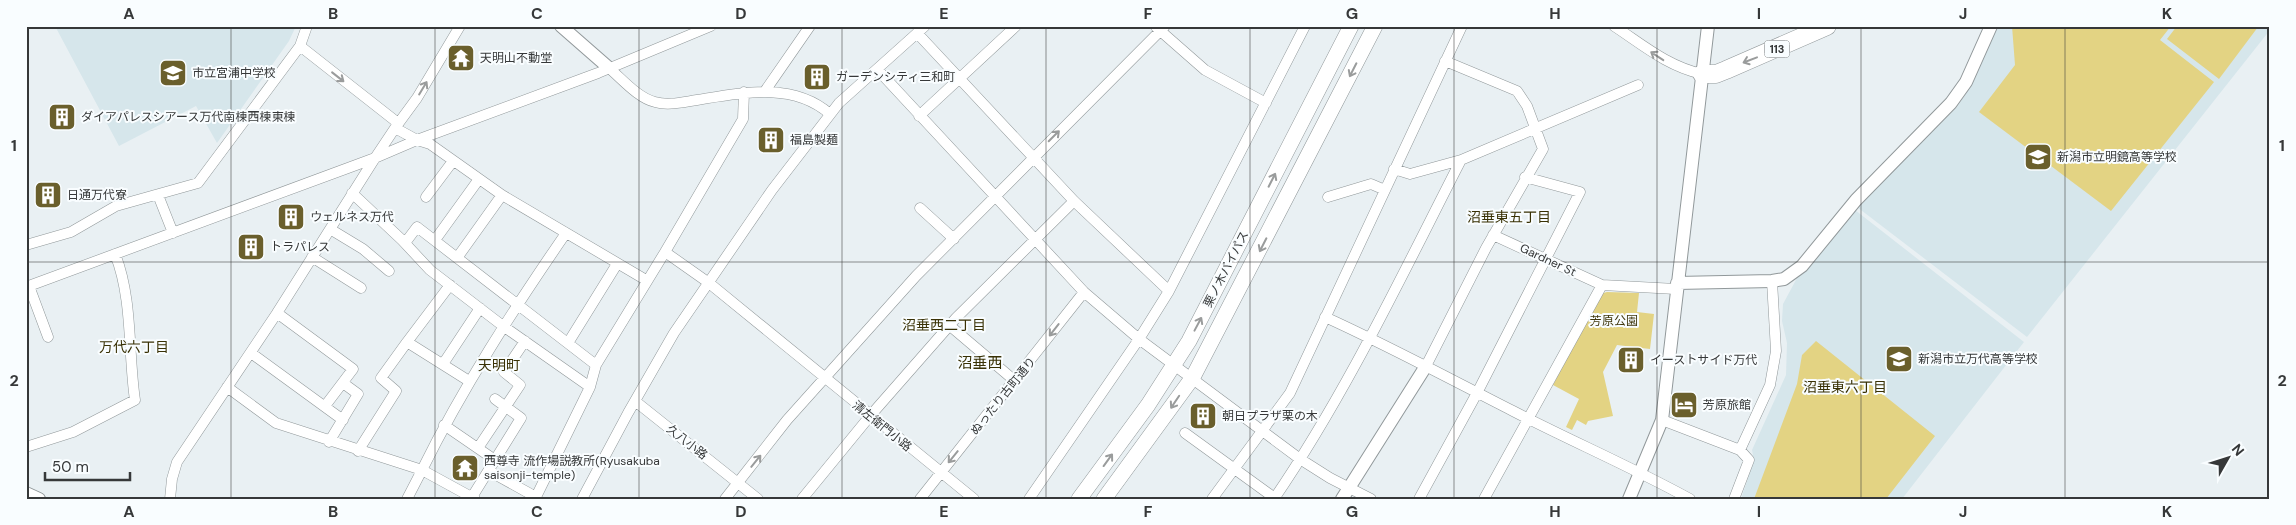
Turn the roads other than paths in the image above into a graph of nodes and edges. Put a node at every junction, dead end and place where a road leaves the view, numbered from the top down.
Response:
1 (307, 26) edge
2 (460, 26) edge
3 (561, 26) edge
4 (710, 26) edge
5 (810, 26) edge
6 (1016, 26) edge
7 (1305, 26) edge
8 (1351, 26) edge
9 (1376, 26) edge
10 (1462, 26) edge
11 (1614, 26) edge
12 (1708, 26) edge
13 (1827, 26) edge
14 (1991, 26) edge
15 (1160, 28) edge
16 (921, 30) edge
17 (300, 46) junction
18 (1445, 61) junction
19 (609, 68) junction
20 (877, 69) junction
21 (1702, 74) junction
22 (958, 78) junction
23 (1638, 84) dead end
24 (765, 91) junction
25 (744, 92) junction
26 (1266, 102) junction
27 (830, 114) junction
28 (919, 116) junction
29 (396, 125) junction
30 (1535, 128) junction
31 (418, 140) junction
32 (375, 158) junction
33 (1033, 158) junction
34 (1461, 160) junction
35 (453, 161) junction
36 (1394, 170) junction
37 (1525, 177) junction
38 (480, 179) junction
39 (1385, 190) junction
40 (352, 194) junction
41 (158, 195) junction
42 (502, 195) junction
43 (995, 196) junction
44 (426, 197) dead end
45 (1328, 197) dead end
46 (1074, 200) junction
47 (920, 208) dead end
48 (330, 229) junction
49 (173, 233) junction
50 (566, 233) junction
51 (1493, 235) junction
52 (954, 239) junction
53 (1034, 239) junction
54 (435, 240) junction
55 (405, 244) junction
56 (26, 245) edge
57 (665, 252) junction
58 (115, 254) junction
59 (312, 257) junction
60 (457, 258) junction
61 (1545, 259) junction
62 (617, 264) junction
63 (389, 271) dead end
64 (646, 280) junction
65 (1772, 281) junction
66 (709, 283) junction
67 (450, 285) junction
68 (1602, 285) junction
69 (1677, 286) junction
70 (28, 287) edge
71 (360, 288) dead end
72 (1169, 291) junction
73 (1084, 292) junction
74 (517, 304) junction
75 (480, 308) junction
76 (277, 313) junction
77 (1325, 317) junction
78 (949, 325) junction
79 (503, 326) junction
80 (48, 337) dead end
81 (1371, 338) junction
82 (1139, 339) junction
83 (525, 341) junction
84 (408, 342) junction
85 (568, 343) junction
86 (251, 353) junction
87 (443, 364) junction
88 (1175, 364) junction
89 (596, 365) junction
90 (1426, 366) junction
91 (1193, 377) junction
92 (825, 378) junction
93 (469, 381) junction
94 (1015, 381) junction
95 (342, 383) junction
96 (227, 387) junction
97 (590, 387) junction
98 (1477, 393) junction
99 (495, 399) dead end
100 (635, 401) junction
101 (325, 406) junction
102 (506, 407) junction
103 (870, 416) junction
104 (1527, 418) junction
105 (343, 420) junction
106 (1662, 420) junction
107 (444, 425) junction
108 (1185, 432) dead end
109 (1261, 432) junction
110 (330, 442) junction
111 (26, 447) edge
112 (478, 448) junction
113 (1740, 450) junction
114 (358, 451) junction
115 (1300, 459) junction
116 (496, 460) junction
117 (422, 470) junction
118 (1235, 470) junction
119 (489, 471) junction
120 (1642, 472) junction
121 (940, 473) junction
122 (738, 482) junction
123 (26, 493) edge
124 (1346, 493) edge
125 (474, 498) edge
126 (535, 498) edge
127 (1275, 498) edge
128 (39, 499) edge
129 (170, 499) edge
130 (407, 499) edge
131 (582, 499) edge
132 (725, 499) edge
133 (758, 499) edge
134 (802, 499) edge
135 (920, 499) edge
136 (974, 499) edge
137 (1029, 499) edge
138 (1079, 499) edge
139 (1104, 499) edge
140 (1212, 499) edge
141 (1370, 499) edge
142 (1420, 499) edge
143 (1484, 499) edge
144 (1629, 499) edge
145 (1690, 499) edge
146 (1734, 499) edge

1 - 17 street
29 -> 2 street
3 - 19 street
4 - 19 street
5 - 24 street
6 - 22 street
7 - 26 street
88 -> 8 main road, 栗ノ木バイパス
9 -> 91 main road, 栗ノ木バイパス
10 - 18 street
21 -> 11 street
12 - 21 street
13 -> 21 highway, 113
14 - 65 street
15 - 26 street
33 -> 15 street
16 - 20 street
16 - 22 street
17 -> 29 street
17 - 41 street
18 - 30 street
18 - 36 street
19 - 25 street
19 - 31 street
20 - 27 street
20 - 28 street
21 - 69 street
22 - 28 street
22 - 33 street
23 - 30 street
24 - 25 street
24 - 27 street
25 - 57 street
26 - 72 street
27 - 66 street
28 - 43 street
29 - 31 street
29 - 32 street
30 - 34 street
30 - 37 street
31 - 32 street
31 - 35 street
32 - 40 street
32 - 49 street
33 - 43 street
33 - 46 street
34 - 36 street
34 - 81 street
35 - 38 street
35 - 44 street
36 - 39 street
37 - 51 street
37 - 61 street
38 - 42 street
38 - 54 street
39 - 45 street
39 - 77 street
40 - 48 street
40 - 55 street
41 - 49 street
41 - 56 street
42 - 50 street
42 - 60 street
43 - 52 street
43 - 53 street
46 - 53 street
46 - 72 street
47 - 52 street
48 - 59 street
48 - 63 street
49 - 58 street
50 - 62 street
50 - 74 street
51 - 61 street, Gardner St
51 - 90 street
52 - 92 street
53 - 73 street
53 - 78 street
54 - 55 street
54 - 60 street
55 - 67 street
57 - 64 street
57 - 66 street, 清左衛門小路
58 - 70 street
58 - 111 street
59 - 71 street
59 - 76 street
60 - 74 street
61 - 68 street, Gardner St
61 - 98 street
62 - 64 street
62 - 85 street
64 - 89 street
65 - 69 street
65 - 113 street
66 - 92 street, 清左衛門小路
66 - 100 street
67 - 75 street
67 - 84 street
68 - 69 street
68 - 104 street
69 - 106 street
70 - 80 street
72 - 82 street
73 - 82 street
73 -> 94 street, ぬったり古町通り
74 - 79 street
74 - 85 street
75 - 79 street
75 - 87 street
76 - 86 street
76 - 95 street
77 - 81 street
77 - 109 street
78 - 94 street
78 - 103 street
79 - 83 street
79 - 93 street
81 - 90 street
81 - 115 street
82 - 88 street
82 - 137 street
83 - 97 street
83 - 102 street
84 - 87 street
84 - 114 street
85 - 89 street
86 - 96 street
86 - 101 street
87 - 93 street
88 - 91 street
138 -> 88 main road, 栗ノ木バイパス
89 - 97 street
90 - 98 street
90 - 124 street
91 - 109 street
91 -> 139 main road, 栗ノ木バイパス
92 - 103 street, 清左衛門小路
122 -> 92 street
93 - 107 street
94 -> 121 street, ぬったり古町通り
95 - 101 street
95 - 105 street
96 - 110 street
96 - 129 street
97 - 126 street
98 - 104 street
98 - 142 street
99 - 102 street
100 - 122 street, 久八小路
100 - 131 street
101 - 105 street
102 - 112 street
102 - 116 street
103 - 121 street, 清左衛門小路
103 - 134 street
104 - 120 street
104 - 143 street
105 - 110 street
106 - 113 street
106 - 120 street
107 - 112 street
107 - 117 street
108 - 118 street
109 - 115 street
109 - 118 street
110 - 114 street
112 - 116 street
113 - 146 street
114 - 117 street
115 - 124 street
115 - 127 street
116 - 119 street
117 - 125 street
117 - 130 street
118 - 127 street
118 - 140 street
119 - 125 street
119 - 126 street
120 - 144 street
120 - 145 street
121 - 135 street, ぬったり古町通り
121 - 136 street, 清左衛門小路
122 - 132 street
122 - 133 street, 久八小路
123 - 128 street
124 - 141 street

